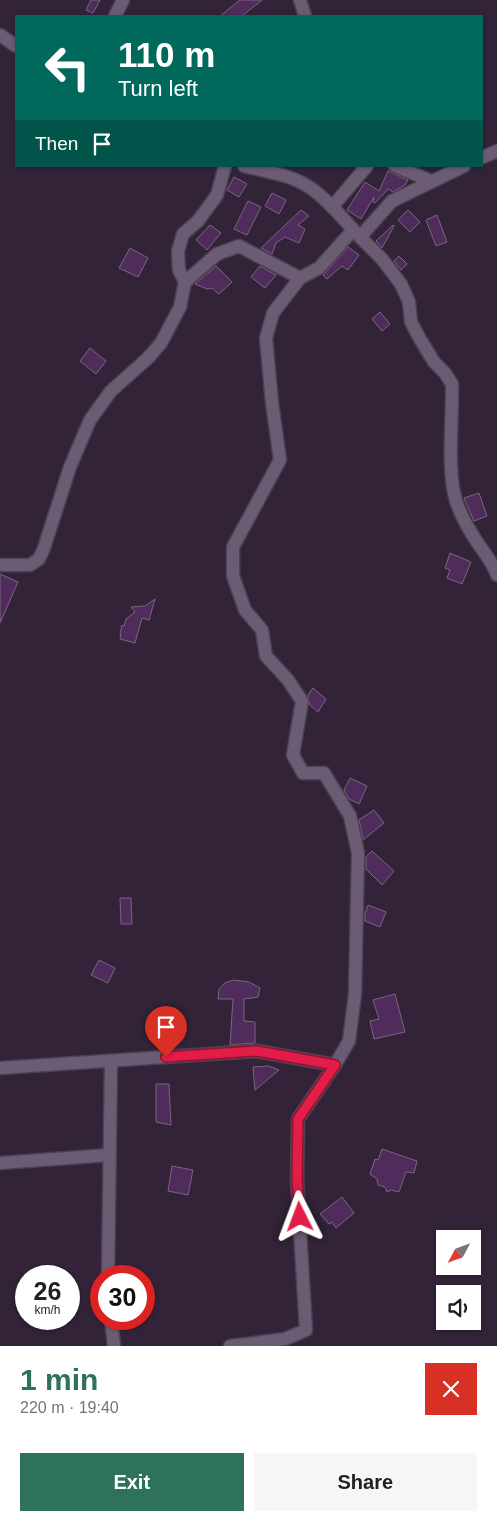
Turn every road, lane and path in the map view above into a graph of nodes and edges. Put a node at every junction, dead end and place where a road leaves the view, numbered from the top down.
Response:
1 (123, 0) edge
2 (300, 0) edge
3 (116, 15) edge
4 (305, 15) edge
5 (0, 35) edge
6 (15, 45) edge
7 (497, 151) edge
8 (483, 157) edge
9 (225, 167) edge
10 (254, 167) edge
11 (366, 167) edge
12 (397, 167) edge
13 (462, 167) edge
14 (282, 170) edge
15 (431, 181) junction
16 (332, 207) junction
17 (357, 234) junction
18 (300, 278) junction
19 (185, 282) junction
20 (0, 565) edge
21 (497, 575) edge
22 (111, 1061) junction
23 (335, 1065) junction
24 (0, 1068) edge
25 (109, 1156) junction
26 (0, 1162) edge
27 (108, 1265) edge
28 (112, 1330) edge
29 (114, 1346) edge
30 (230, 1346) edge

1 - 3 street
2 - 4 street
5 - 6 street
7 - 8 street
9 - 19 street
10 - 14 street
11 - 16 street
12 - 15 street
13 - 15 street
14 - 16 street
15 - 17 street
16 - 17 street
17 - 18 street
17 - 21 street
18 - 19 street
18 - 23 street
19 - 20 street
22 - 23 street
22 - 24 street
22 - 25 street
23 - 30 street
25 - 26 street
25 - 27 street
28 - 29 street

